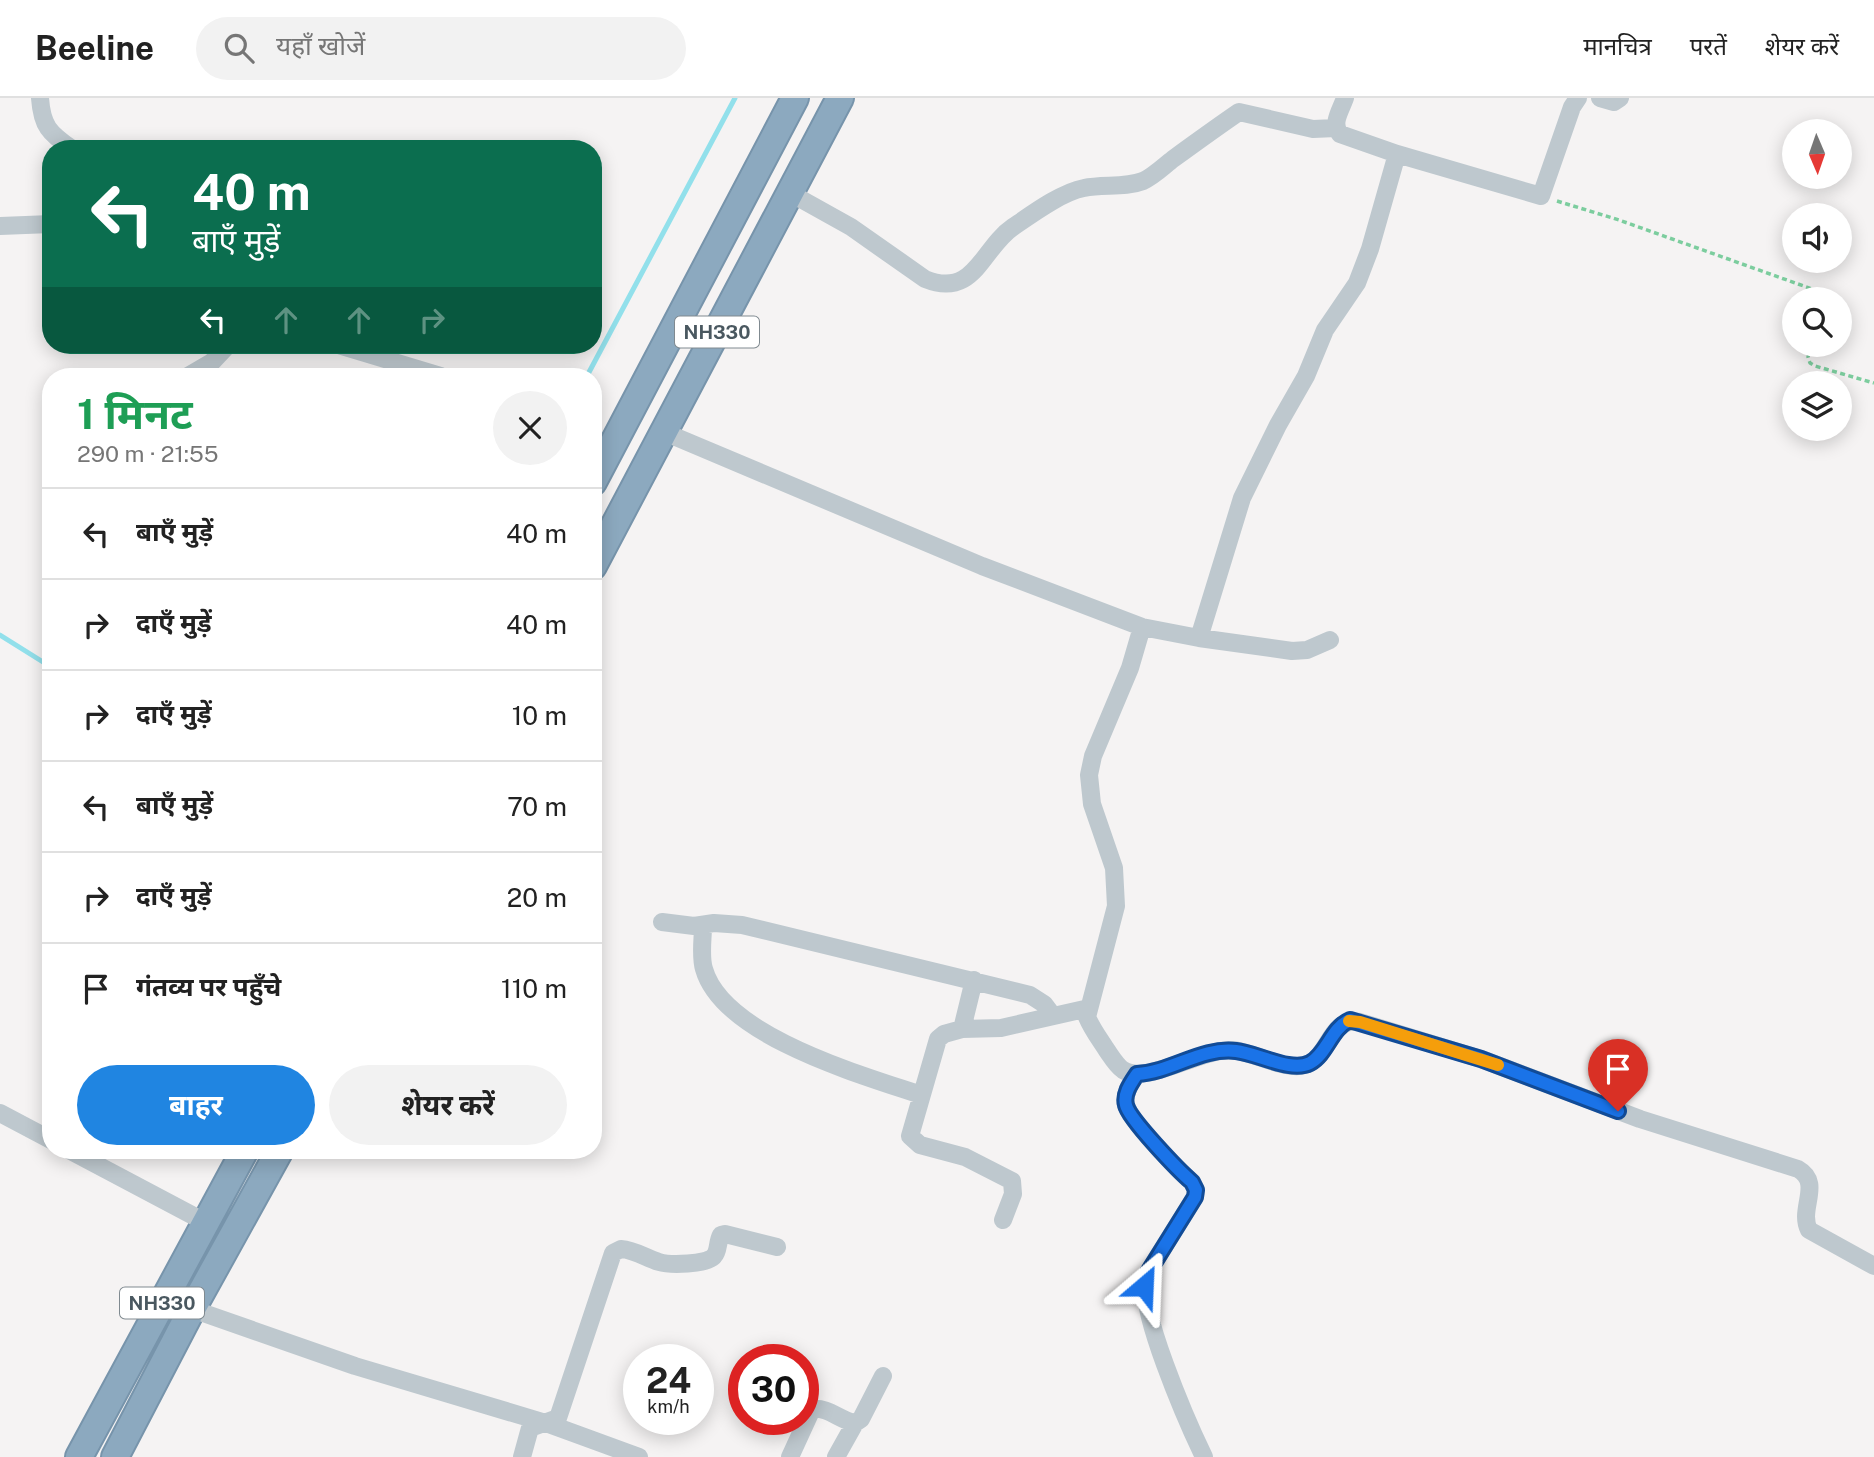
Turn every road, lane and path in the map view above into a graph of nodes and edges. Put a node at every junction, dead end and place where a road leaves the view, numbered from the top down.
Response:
1 (40, 98) edge
2 (794, 98) edge
3 (840, 98) edge
4 (1345, 98) edge
5 (1578, 98) edge
6 (1600, 98) edge
7 (1620, 98) edge
8 (1336, 128) junction
9 (60, 140) edge
10 (1397, 154) junction
11 (790, 193) junction
12 (1541, 196) junction
13 (42, 224) edge
14 (0, 226) edge
15 (1806, 287) edge
16 (368, 354) edge
17 (1808, 357) edge
18 (414, 368) edge
19 (1874, 383) edge
20 (664, 432) junction
21 (602, 445) edge
22 (602, 549) edge
23 (1142, 627) junction
24 (1199, 638) junction
25 (1330, 640) dead end
26 (662, 922) dead end
27 (703, 926) junction
28 (974, 980) junction
29 (1089, 1008) junction
30 (1053, 1016) junction
31 (962, 1029) junction
32 (1137, 1074) junction
33 (921, 1095) junction
34 (0, 1113) edge
35 (42, 1135) edge
36 (86, 1159) edge
37 (240, 1159) edge
38 (275, 1159) edge
39 (1003, 1220) dead end
40 (205, 1222) junction
41 (777, 1247) dead end
42 (1874, 1266) edge
43 (192, 1309) junction
44 (883, 1376) dead end
45 (546, 1423) junction
46 (855, 1423) junction
47 (79, 1457) edge
48 (115, 1457) edge
49 (522, 1457) edge
50 (639, 1457) edge
51 (790, 1457) edge
52 (836, 1457) edge
53 (1204, 1457) edge

1 - 9 street
2 - 21 highway, NH330
3 - 11 highway, NH330
4 - 8 street
5 - 12 street
6 - 7 street
8 - 10 street
8 - 11 street
10 - 12 street
10 - 24 street
11 - 20 highway, NH330
12 - 15 path
13 - 14 street
16 - 18 street
17 - 19 path
20 - 22 highway, NH330
20 - 23 street
23 - 24 street
23 - 29 street
24 - 25 street
26 - 27 street
27 - 28 street
27 - 33 street
28 - 30 street
28 - 31 street
29 - 30 street
29 - 32 street
30 - 31 street
31 - 33 street
32 - 42 street
32 - 53 street
33 - 39 street
34 - 35 street
36 - 40 street
37 - 40 highway, NH330
38 - 43 highway, NH330
40 - 47 highway, NH330
41 - 45 street
43 - 45 street
43 - 48 highway, NH330
44 - 46 street
45 - 49 street
45 - 50 street
46 - 51 street
46 - 52 street

